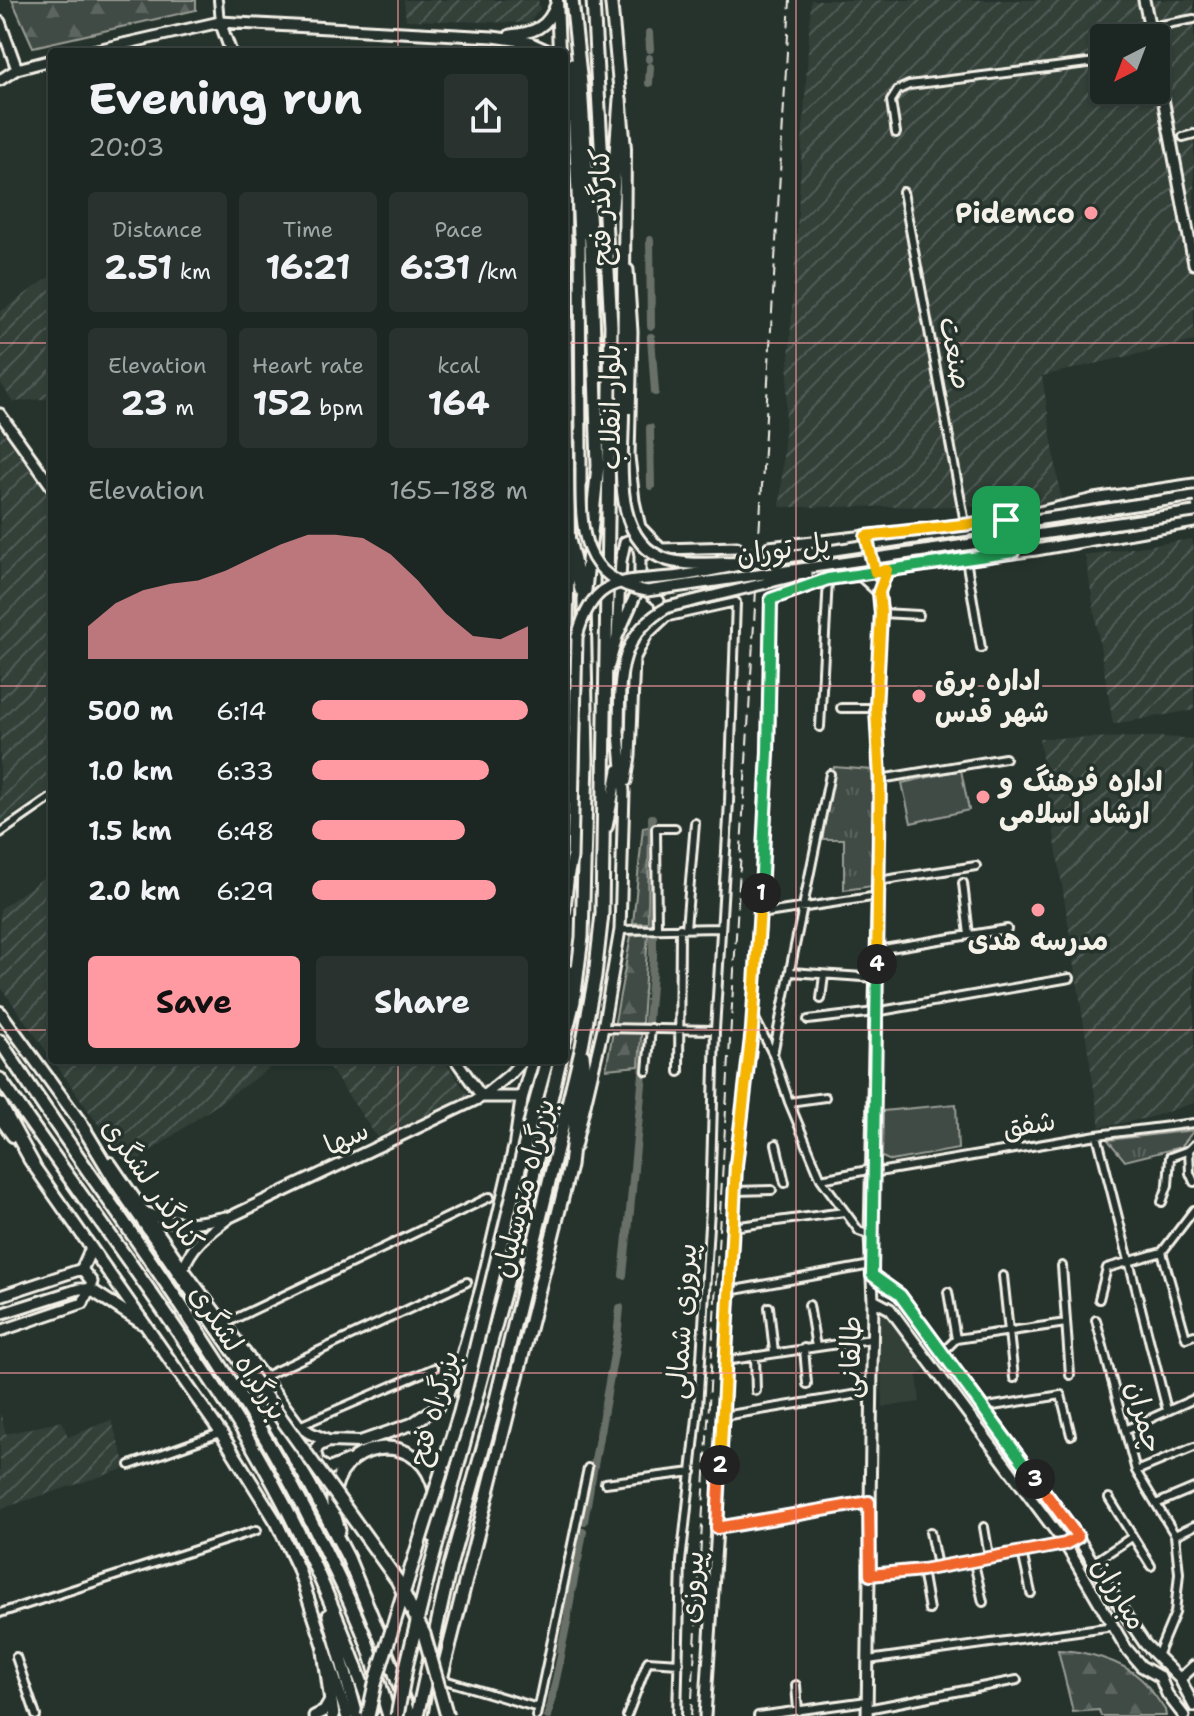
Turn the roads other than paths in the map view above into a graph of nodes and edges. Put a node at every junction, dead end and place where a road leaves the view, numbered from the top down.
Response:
1 (218, 0) edge
2 (557, 0) edge
3 (572, 0) edge
4 (593, 0) edge
5 (611, 0) edge
6 (1144, 0) edge
7 (1194, 19) edge
8 (0, 22) edge
9 (220, 22) junction
10 (1149, 24) edge
11 (1170, 27) edge
12 (574, 32) junction
13 (493, 37) junction
14 (106, 48) edge
15 (230, 48) edge
16 (542, 48) edge
17 (559, 48) edge
18 (48, 61) edge
19 (1090, 63) edge
20 (17, 69) junction
21 (0, 80) edge
22 (620, 99) junction
23 (1164, 104) edge
24 (896, 133) dead end
25 (1194, 134) edge
26 (1183, 137) dead end
27 (903, 192) dead end
28 (580, 235) joint
29 (608, 248) junction
30 (626, 257) junction
31 (1194, 264) edge
32 (568, 409) edge
33 (623, 413) joint
34 (0, 414) edge
35 (48, 481) edge
36 (1194, 484) edge
37 (1194, 496) edge
38 (1194, 512) edge
39 (1006, 520) junction
40 (1194, 522) edge
41 (965, 523) junction
42 (866, 538) junction
43 (569, 540) junction
44 (769, 548) tunnel mouth
45 (661, 549) junction
46 (736, 549) tunnel mouth
47 (1013, 552) junction
48 (640, 556) junction
49 (966, 559) junction
50 (748, 563) junction
51 (830, 566) junction
52 (887, 570) junction
53 (875, 572) junction
54 (860, 575) junction
55 (828, 579) junction
56 (640, 585) junction
57 (879, 592) junction
58 (568, 596) edge
59 (584, 600) junction
60 (736, 602) junction
61 (881, 613) junction
62 (919, 615) dead end
63 (664, 618) junction
64 (617, 637) junction
65 (981, 648) dead end
66 (605, 680) junction
67 (841, 708) dead end
68 (876, 708) junction
69 (820, 727) dead end
70 (1005, 758) dead end
71 (619, 761) junction
72 (830, 774) dead end
73 (880, 779) junction
74 (624, 792) junction
75 (48, 800) edge
76 (695, 823) dead end
77 (675, 828) dead end
78 (0, 833) edge
79 (605, 838) junction
80 (976, 866) dead end
81 (568, 878) edge
82 (878, 881) junction
83 (963, 883) dead end
84 (878, 896) junction
85 (804, 907) junction
86 (760, 914) junction
87 (657, 928) junction
88 (683, 928) junction
89 (719, 928) junction
90 (1007, 929) dead end
91 (620, 930) junction
92 (969, 935) junction
93 (582, 937) junction
94 (877, 950) junction
95 (791, 972) junction
96 (824, 975) junction
97 (877, 978) junction
98 (1070, 978) dead end
99 (568, 987) edge
100 (821, 999) dead end
101 (0, 1012) edge
102 (875, 1012) junction
103 (753, 1014) junction
104 (808, 1020) dead end
105 (568, 1026) edge
106 (603, 1028) junction
107 (651, 1028) junction
108 (715, 1030) junction
109 (679, 1031) junction
110 (0, 1041) edge
111 (582, 1046) junction
112 (773, 1054) junction
113 (459, 1064) edge
114 (519, 1064) edge
115 (532, 1064) edge
116 (539, 1064) edge
117 (546, 1064) edge
118 (559, 1064) edge
119 (647, 1071) dead end
120 (679, 1072) dead end
121 (0, 1079) edge
122 (482, 1097) junction
123 (522, 1097) junction
124 (825, 1097) dead end
125 (789, 1102) junction
126 (0, 1104) edge
127 (533, 1111) junction
128 (0, 1118) edge
129 (1194, 1123) edge
130 (81, 1124) junction
131 (1097, 1135) junction
132 (776, 1144) dead end
133 (1192, 1148) edge
134 (33, 1164) junction
135 (570, 1166) junction
136 (872, 1171) junction
137 (821, 1179) junction
138 (1194, 1182) edge
139 (785, 1183) dead end
140 (772, 1190) dead end
141 (734, 1191) junction
142 (490, 1197) dead end
143 (1162, 1202) dead end
144 (1194, 1210) edge
145 (145, 1212) junction
146 (844, 1212) junction
147 (230, 1217) junction
148 (732, 1227) junction
149 (870, 1235) junction
150 (91, 1249) junction
151 (1162, 1252) junction
152 (1127, 1261) junction
153 (1062, 1266) dead end
154 (82, 1269) junction
155 (183, 1269) junction
156 (872, 1270) junction
157 (1003, 1276) dead end
158 (467, 1282) dead end
159 (0, 1284) edge
160 (90, 1289) junction
161 (728, 1291) junction
162 (948, 1292) dead end
163 (3, 1295) edge
164 (900, 1295) junction
165 (1099, 1299) dead end
166 (873, 1300) junction
167 (809, 1305) dead end
168 (769, 1307) dead end
169 (890, 1309) junction
170 (0, 1314) edge
171 (1096, 1320) dead end
172 (1066, 1323) junction
173 (224, 1324) junction
174 (147, 1326) junction
175 (0, 1331) edge
176 (1009, 1332) junction
177 (1194, 1335) edge
178 (871, 1339) junction
179 (956, 1339) junction
180 (816, 1347) junction
181 (804, 1348) junction
182 (774, 1352) junction
183 (942, 1353) junction
184 (755, 1356) junction
185 (725, 1361) junction
186 (434, 1368) dead end
187 (1070, 1375) dead end
188 (256, 1376) junction
189 (1014, 1378) dead end
190 (807, 1384) dead end
191 (756, 1391) dead end
192 (871, 1392) junction
193 (1194, 1399) edge
194 (981, 1408) junction
195 (1167, 1410) junction
196 (723, 1416) junction
197 (299, 1426) junction
198 (1125, 1430) junction
199 (221, 1433) junction
200 (1071, 1435) dead end
201 (328, 1441) junction
202 (1194, 1447) edge
203 (348, 1461) junction
204 (130, 1465) dead end
205 (588, 1468) dead end
206 (1136, 1471) junction
207 (692, 1472) junction
208 (605, 1483) dead end
209 (1194, 1488) edge
210 (1109, 1498) dead end
211 (869, 1502) junction
212 (1156, 1504) junction
213 (1194, 1526) edge
214 (984, 1527) dead end
215 (717, 1528) junction
216 (257, 1530) dead end
217 (930, 1532) dead end
218 (1175, 1535) junction
219 (1078, 1537) junction
220 (1132, 1537) junction
221 (1065, 1544) junction
222 (1022, 1552) junction
223 (989, 1556) junction
224 (348, 1558) junction
225 (973, 1559) junction
226 (1093, 1563) junction
227 (937, 1566) junction
228 (1151, 1566) dead end
229 (922, 1570) junction
230 (429, 1573) junction
231 (870, 1575) junction
232 (321, 1584) junction
233 (1031, 1593) dead end
234 (983, 1602) dead end
235 (929, 1610) dead end
236 (0, 1613) edge
237 (1115, 1626) junction
238 (324, 1651) junction
239 (16, 1657) dead end
240 (1157, 1657) junction
241 (868, 1660) junction
242 (679, 1663) junction
243 (1194, 1666) edge
244 (1170, 1671) junction
245 (1160, 1677) junction
246 (441, 1679) junction
247 (1180, 1679) junction
248 (1017, 1680) dead end
249 (796, 1685) dead end
250 (331, 1699) junction
251 (1194, 1707) edge
252 (538, 1708) junction
253 (867, 1709) edge
254 (798, 1711) junction
255 (1182, 1713) edge
256 (36, 1716) edge
257 (314, 1716) edge
258 (333, 1716) edge
259 (347, 1716) edge
260 (357, 1716) edge
261 (370, 1716) edge
262 (389, 1716) edge
263 (397, 1716) edge
264 (409, 1716) edge
265 (417, 1716) edge
266 (435, 1716) edge
267 (447, 1716) edge
268 (536, 1716) edge
269 (627, 1716) edge
270 (677, 1716) edge
271 (705, 1716) edge
272 (758, 1716) edge

1 - 9 street
2 - 13 street
2 - 17 main road
3 - 12 highway
4 - 29 highway, بزرگراه متوسلیان
5 - 22 main road, کنارگذر فتح
6 - 10 street
7 - 11 street
8 - 20 street
9 - 13 street
9 - 14 street
9 - 15 street
12 - 28 highway
12 - 59 highway
13 - 16 street
18 - 20 street
19 - 24 street
20 - 21 street
22 - 29 highway
22 - 30 main road, کنارگذر فتح
23 - 31 street
25 - 26 street
27 - 41 street, صنعت
28 - 51 street, پل توران, bridge
29 - 66 highway, بزرگراه متوسلیان
30 - 33 main road, کنارگذر فتح
30 - 45 street, بلوار انقلاب
32 - 43 main road
33 - 50 main road, پل توران, bridge
34 - 35 street
36 - 39 street
37 - 50 street, پل توران, bridge
38 - 51 street, پل توران, bridge
39 - 41 street
39 - 47 street
40 - 47 street
41 - 42 street
42 - 44 street
42 - 53 street
43 - 58 main road
43 - 59 highway
45 - 46 street
45 - 48 street
47 - 49 street
48 - 56 street
48 - 64 street
49 - 52 street
49 - 65 street
50 - 81 street, پل توران, bridge
51 - 71 street, bridge
52 - 53 street
52 - 57 street, طالقانی
53 - 54 street
54 - 55 street
54 - 57 street
55 - 69 street
55 - 86 street, پیروزی
56 - 60 street
56 - 63 street
56 - 64 street
57 - 61 street, طالقانی
59 - 93 highway
60 - 63 street
60 - 89 street, پیروزی شمالی
61 - 62 street
61 - 68 street, طالقانی
63 - 74 street
64 - 66 street
66 - 79 highway, بزرگراه متوسلیان
67 - 68 street
68 - 73 street, طالقانی
70 - 73 street
71 - 74 street
71 - 79 street
72 - 85 street
73 - 82 street, طالقانی
74 - 91 street
75 - 78 street
76 - 88 street
77 - 87 street
79 - 111 highway, بزرگراه متوسلیان
80 - 82 street
82 - 84 street, طالقانی
83 - 92 street
84 - 85 street
84 - 94 street, طالقانی
85 - 86 street
85 - 95 street
86 - 103 street, پیروزی
87 - 88 street
87 - 91 street
88 - 89 street
88 - 109 street
89 - 108 street, پیروزی شمالی
90 - 92 street
91 - 106 street
92 - 94 street
93 - 99 highway
93 - 105 highway
94 - 97 street, طالقانی
95 - 96 street
95 - 112 street
96 - 97 street
96 - 100 street
97 - 102 street, طالقانی
98 - 102 street
101 - 130 main road, کنارگذر لشگری
102 - 104 street
102 - 136 street, طالقانی
103 - 112 street
103 - 141 street, پیروزی
106 - 107 street
106 - 135 street
107 - 109 street
107 - 119 street
108 - 109 street
108 - 207 street, پیروزی شمالی
109 - 120 street
110 - 262 highway, بزرگراه لشگری
111 - 135 highway
111 - 265 highway, بزرگراه متوسلیان, bridge
112 - 125 street
113 - 122 street
114 - 122 street, سها
115 - 123 main road, کنارگذر لشگری
116 - 127 main road
117 - 127 highway, بزرگراه فتح
118 - 230 highway, بزرگراه متوسلیان
121 - 232 highway, بزرگراه لشگری
122 - 123 street, سها
122 - 147 street, سها
123 - 201 main road, کنارگذر لشگری
124 - 125 street
125 - 137 street
126 - 134 highway
127 - 261 highway, بزرگراه فتح, bridge
128 - 134 main road
129 - 131 street, شفق
130 - 145 main road, کنارگذر لشگری
130 - 188 highway
131 - 136 street, شفق
131 - 152 street
132 - 139 street
133 - 138 street
133 - 143 street
134 - 150 main road
135 - 246 highway
136 - 137 street, شفق
136 - 149 street, طالقانی
137 - 146 street
140 - 141 street
141 - 148 street, پیروزی
142 - 173 street
144 - 151 street
145 - 147 street
145 - 155 main road, کنارگذر لشگری
146 - 148 street
146 - 149 street
147 - 155 street
148 - 161 street, پیروزی
149 - 156 street, طالقانی
150 - 154 main road
150 - 174 main road
151 - 152 street
151 - 177 street
152 - 165 street
152 - 195 street
153 - 172 street
154 - 160 street
154 - 163 street
155 - 173 main road, کنارگذر لشگری
156 - 161 street
156 - 164 street, مبارزان
156 - 166 street, طالقانی
157 - 176 street
158 - 188 street
159 - 163 street
160 - 170 street
160 - 174 main road
160 - 175 street
161 - 185 street, پیروزی
162 - 179 street
164 - 169 street
164 - 183 street, مبارزان
166 - 169 street, مبارزان
166 - 178 street, طالقانی
167 - 180 street
168 - 182 street
169 - 221 street, مبارزان
171 - 198 street, چمران
172 - 176 street
172 - 187 street
173 - 188 main road, کنارگذر لشگری
174 - 199 main road
176 - 179 street
176 - 189 street
178 - 180 street
178 - 192 street, طالقانی
179 - 183 street
180 - 181 street
181 - 182 street
181 - 190 street
182 - 184 street
183 - 194 street, مبارزان
184 - 185 street
184 - 191 street
185 - 196 street, پیروزی
186 - 197 street
188 - 197 main road, کنارگذر لشگری
188 - 224 highway
188 - 267 highway, bridge
192 - 196 street
192 - 211 street, طالقانی
193 - 195 street
194 - 200 street
194 - 219 street, مبارزان
195 - 198 street
196 - 215 street, پیروزی
197 - 201 main road, کنارگذر لشگری
198 - 206 street, چمران
199 - 204 street
199 - 238 main road
201 - 203 main road
202 - 206 street
203 - 224 highway
203 - 230 highway
205 - 252 street
206 - 212 street, چمران
207 - 208 street
207 - 242 street, پیروزی شمالی
209 - 212 street
210 - 220 street
211 - 215 street
211 - 231 street, طالقانی
212 - 218 street, چمران
213 - 218 street
214 - 223 street
215 - 271 street, پیروزی
216 - 236 street
217 - 227 street
218 - 240 street, چمران
219 - 221 street
219 - 226 street, مبارزان
220 - 226 street
220 - 228 street
221 - 222 street
221 - 237 street, مبارزان
222 - 223 street
222 - 233 street
223 - 225 street
224 - 264 highway
225 - 227 street
225 - 234 street
226 - 240 street, مبارزان
227 - 229 street
229 - 231 street
229 - 235 street
230 - 263 highway, bridge
231 - 241 street, طالقانی
232 - 260 highway
232 - 261 highway, بزرگراه لشگری
237 - 241 street
237 - 245 street, مبارزان
238 - 250 highway
238 - 259 main road
239 - 256 street
240 - 244 street, مبارزان
241 - 253 street, طالقانی
242 - 269 street
242 - 270 street, پیروزی شمالی
243 - 247 street
244 - 245 street
244 - 247 street, مبارزان
245 - 255 street, مبارزان
246 - 252 street
246 - 266 highway
247 - 251 street
248 - 253 street
249 - 254 street
250 - 257 street
250 - 258 highway
251 - 255 street
252 - 268 street
253 - 254 street
254 - 272 street

